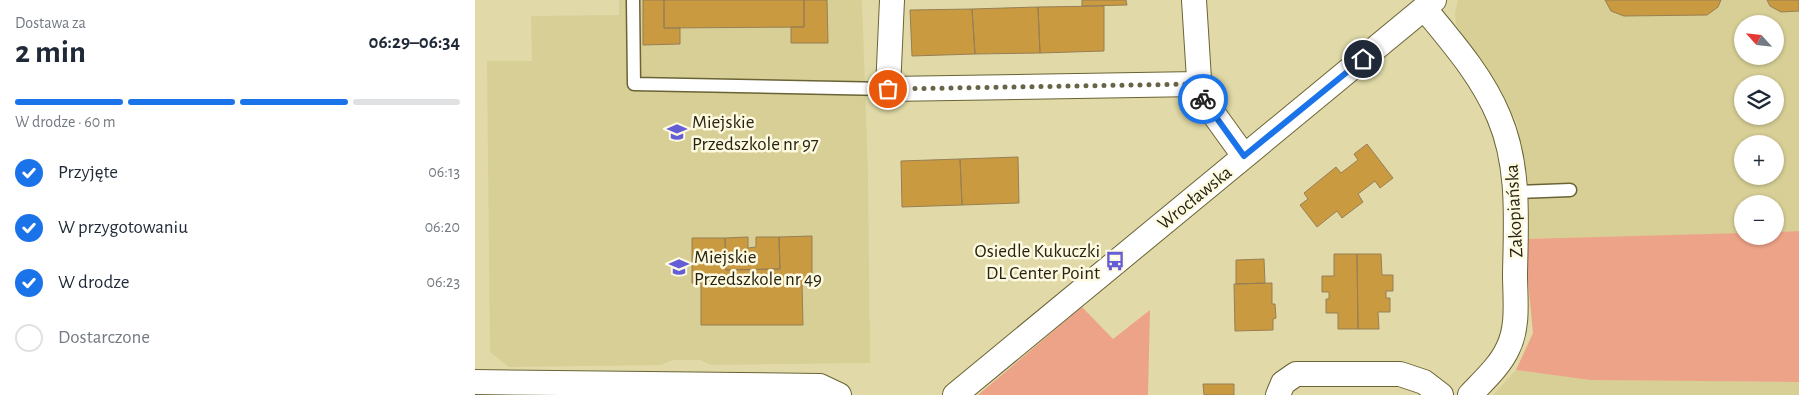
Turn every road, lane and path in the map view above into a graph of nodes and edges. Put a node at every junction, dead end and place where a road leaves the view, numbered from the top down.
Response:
1 (633, 0) edge
2 (892, 0) edge
3 (1194, 0) edge
4 (1429, 4) edge
5 (1198, 84) junction
6 (888, 89) junction
7 (1244, 156) junction
8 (1571, 190) dead end
9 (1516, 192) junction
10 (475, 382) edge
11 (761, 390) edge
12 (839, 395) edge
13 (955, 395) edge
14 (1278, 395) edge
15 (1441, 395) edge
16 (1470, 395) edge

1 - 6 lane
2 - 6 street
3 - 5 street
4 - 7 street, Wrocławska
4 - 9 street, Zakopiańska
5 - 6 street
5 - 7 street
7 - 13 street, Wrocławska
8 - 9 lane
9 - 16 street, Zakopiańska
10 - 11 street
11 - 12 street
14 - 15 street

